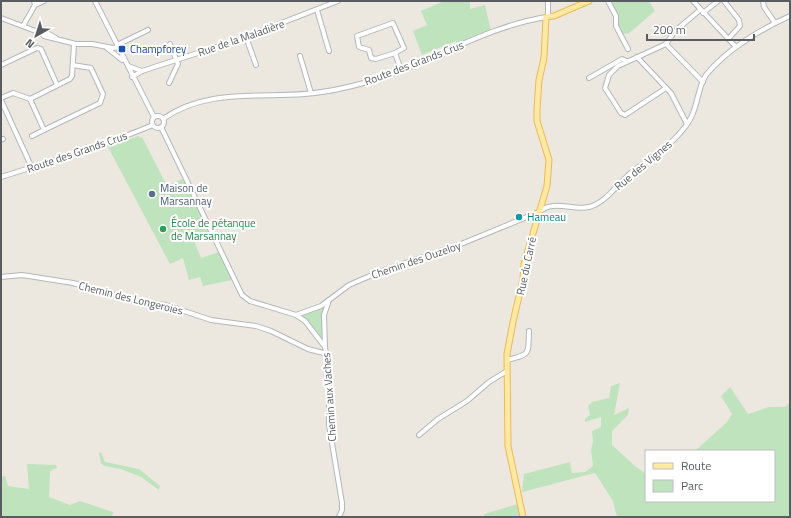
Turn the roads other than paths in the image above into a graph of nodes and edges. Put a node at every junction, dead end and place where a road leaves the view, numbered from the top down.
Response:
1 (44, 1) edge
2 (95, 1) edge
3 (338, 1) edge
4 (548, 1) edge
5 (589, 1) edge
6 (608, 1) edge
7 (693, 1) edge
8 (718, 1) edge
9 (724, 1) edge
10 (763, 1) edge
11 (35, 3) edge
12 (317, 10) junction
13 (701, 11) junction
14 (790, 16) edge
15 (547, 17) junction
16 (1, 18) edge
17 (775, 23) junction
18 (23, 26) junction
19 (148, 30) dead end
20 (246, 37) junction
21 (728, 39) junction
22 (74, 44) junction
23 (170, 44) dead end
24 (666, 44) junction
25 (104, 47) junction
26 (736, 47) junction
27 (117, 49) junction
28 (628, 49) dead end
29 (329, 51) dead end
30 (395, 53) junction
31 (300, 56) dead end
32 (637, 57) junction
33 (178, 60) junction
34 (627, 61) junction
35 (125, 63) junction
36 (1, 64) edge
37 (73, 65) junction
38 (256, 65) dead end
39 (135, 70) junction
40 (401, 70) junction
41 (142, 71) junction
42 (132, 75) junction
43 (589, 78) dead end
44 (703, 82) junction
45 (169, 83) dead end
46 (57, 85) junction
47 (666, 88) junction
48 (311, 93) junction
49 (30, 98) junction
50 (1, 99) edge
51 (154, 117) junction
52 (163, 119) junction
53 (687, 124) junction
54 (153, 125) junction
55 (161, 127) junction
56 (44, 130) junction
57 (32, 136) dead end
58 (32, 168) junction
59 (1, 177) edge
60 (539, 212) junction
61 (1, 277) edge
62 (329, 300) junction
63 (296, 315) junction
64 (529, 331) dead end
65 (325, 347) junction
66 (327, 354) junction
67 (507, 360) junction
68 (507, 371) junction
69 (419, 435) dead end
70 (339, 517) edge
71 (523, 517) edge

1 - 11 street
2 - 27 street
3 - 12 street, Rue de la Maladière
4 - 15 street
5 - 15 main road
6 - 28 street
7 - 13 street
8 - 13 street
9 - 21 street
10 - 17 street
11 - 18 street
12 - 20 street, Rue de la Maladière
12 - 29 street
13 - 21 street
13 - 24 street
14 - 17 street, Rue des Vignes
15 - 40 street, Route des Grands Crus
15 - 60 main road, Rue du Carré
16 - 18 street
17 - 26 street, Rue des Vignes
18 - 22 street
19 - 27 street
20 - 33 street, Rue de la Maladière
20 - 38 street
21 - 26 street
22 - 25 street
22 - 37 street
23 - 33 street
24 - 32 street
24 - 44 street
25 - 27 street
25 - 27 street
26 - 44 street, Rue des Vignes
27 - 35 street
30 - 30 street
30 - 40 street
31 - 48 street
32 - 34 street
32 - 47 street
33 - 41 street, Rue de la Maladière
33 - 45 street
34 - 43 street
34 - 47 street
35 - 39 street, Rue de la Maladière
35 - 42 street
36 - 46 street
37 - 46 street
37 - 56 street
39 - 41 street, Rue de la Maladière
39 - 42 street
40 - 48 street, Route des Grands Crus
41 - 42 street, Rue de la Maladière
42 - 51 street
44 - 53 street, Rue des Vignes
46 - 49 street
47 - 53 street
48 - 52 street, Route des Grands Crus
49 - 50 street
49 - 56 street
50 - 58 street
51 - 52 street
51 - 54 street
52 - 55 street
53 - 60 street, Rue des Vignes
54 - 55 street
54 - 58 street, Route des Grands Crus
55 - 63 street, Chemin aux Vaches
56 - 57 street
58 - 59 street, Route des Grands Crus
60 - 62 street, Chemin des Ouzeloy
60 - 67 main road, Rue du Carré
61 - 66 street, Chemin des Longeroies
62 - 63 street, Chemin des Ouzeloy
62 - 65 street
63 - 65 street, Chemin aux Vaches
64 - 67 street
65 - 66 street, Chemin aux Vaches
66 - 70 street, Chemin aux Vaches
67 - 68 main road, Rue du Carré
68 - 69 street
68 - 71 main road, Rue du Carré

